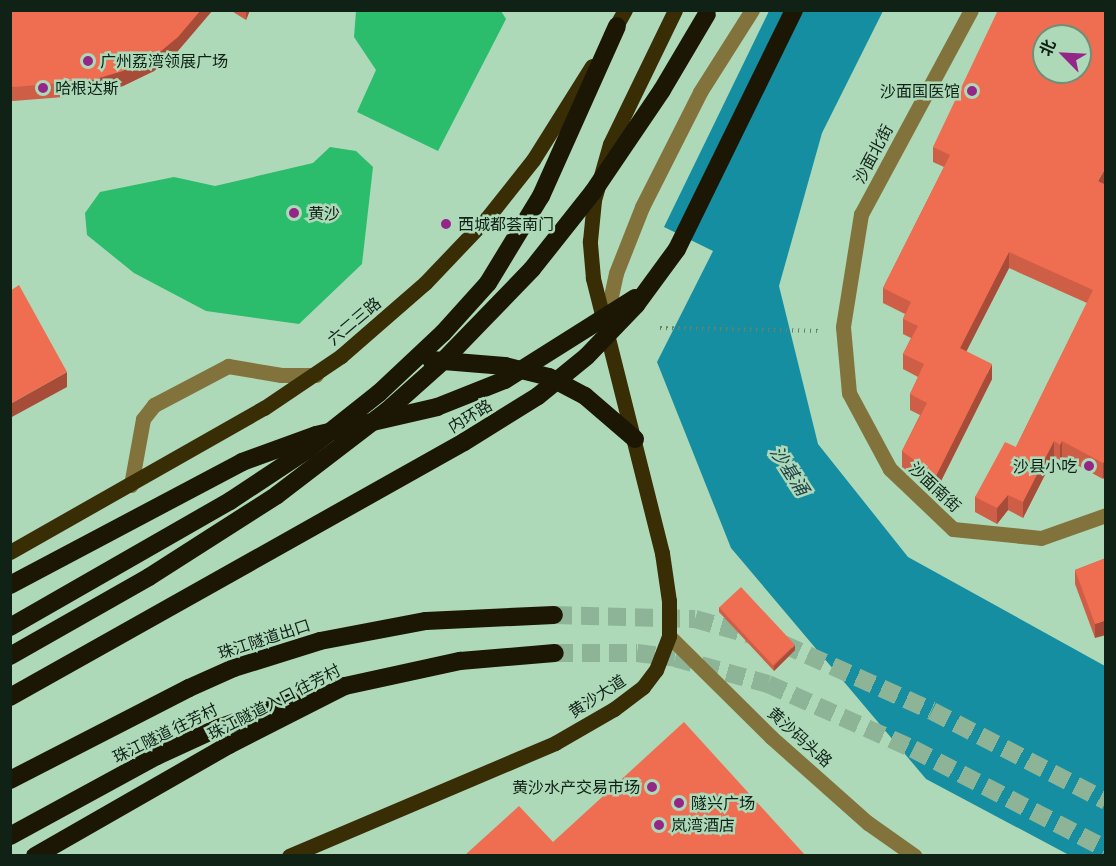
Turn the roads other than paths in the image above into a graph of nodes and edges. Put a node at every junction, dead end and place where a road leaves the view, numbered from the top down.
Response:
1 (675, 10) edge
2 (709, 10) edge
3 (753, 10) edge
4 (794, 10) edge
5 (971, 10) edge
6 (621, 19) edge
7 (651, 287) junction
8 (605, 324) junction
9 (843, 327) joint
10 (414, 360) junction
11 (316, 375) junction
12 (635, 439) junction
13 (131, 485) junction
14 (1106, 515) edge
15 (10, 552) edge
16 (10, 585) edge
17 (554, 615) tunnel mouth
18 (10, 627) edge
19 (669, 636) junction
20 (555, 653) tunnel mouth
21 (10, 656) edge
22 (345, 686) junction
23 (10, 697) edge
24 (10, 780) edge
25 (10, 836) edge
26 (296, 854) edge
27 (34, 855) edge
28 (915, 855) edge

1 - 8 main road
2 - 21 highway, bridge
3 - 8 street
4 - 7 highway, 内环路, bridge
5 - 9 street, 沙面北街
6 - 10 highway
6 - 11 main road, 六二三路
7 - 16 highway, bridge
7 - 23 highway, 内环路, bridge
8 - 12 main road, 黄沙大道
9 - 14 street, 沙面南街
10 - 12 highway
10 - 18 highway, bridge
11 - 13 main road, 六二三路
11 - 13 street
12 - 19 main road, 黄沙大道
13 - 15 main road, 六二三路
17 - 24 highway, 珠江隧道出口
19 - 26 main road, 黄沙大道
19 - 28 street, 黄沙码头路
20 - 22 highway, 珠江隧道入口 往芳村
22 - 25 highway, 珠江隧道 往芳村
22 - 27 highway, 珠江隧道入口 往芳村

